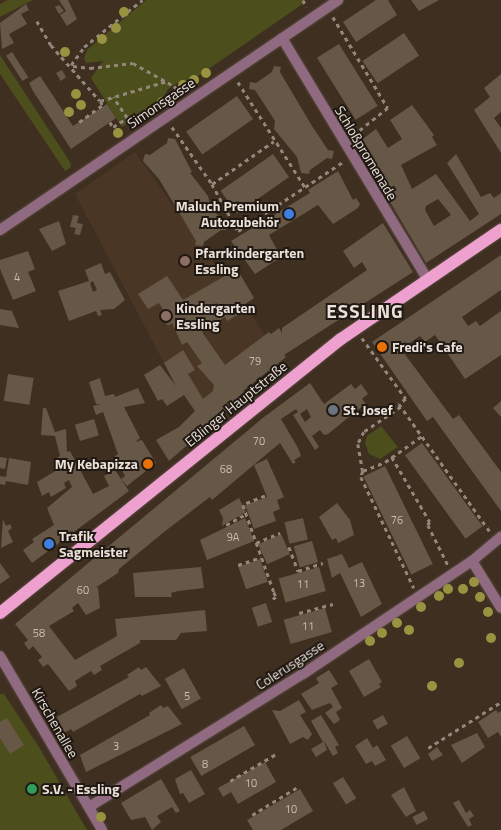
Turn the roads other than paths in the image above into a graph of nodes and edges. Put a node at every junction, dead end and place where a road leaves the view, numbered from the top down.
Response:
1 (338, 0) edge
2 (282, 38) junction
3 (0, 230) edge
4 (501, 230) edge
5 (428, 280) junction
6 (497, 536) edge
7 (472, 560) junction
8 (501, 608) edge
9 (0, 613) edge
10 (0, 656) edge
11 (89, 808) junction
12 (102, 830) edge

1 - 2 street, Simonsgasse
2 - 3 street, Simonsgasse
2 - 5 street, Schloßpromenade
4 - 5 main road, Eßlinger Hauptstraße
5 - 9 main road, Eßlinger Hauptstraße
6 - 7 street, Colerusgasse
7 - 8 street
7 - 11 street, Colerusgasse
10 - 11 street, Kirschenallee
11 - 12 street, Kirschenallee

